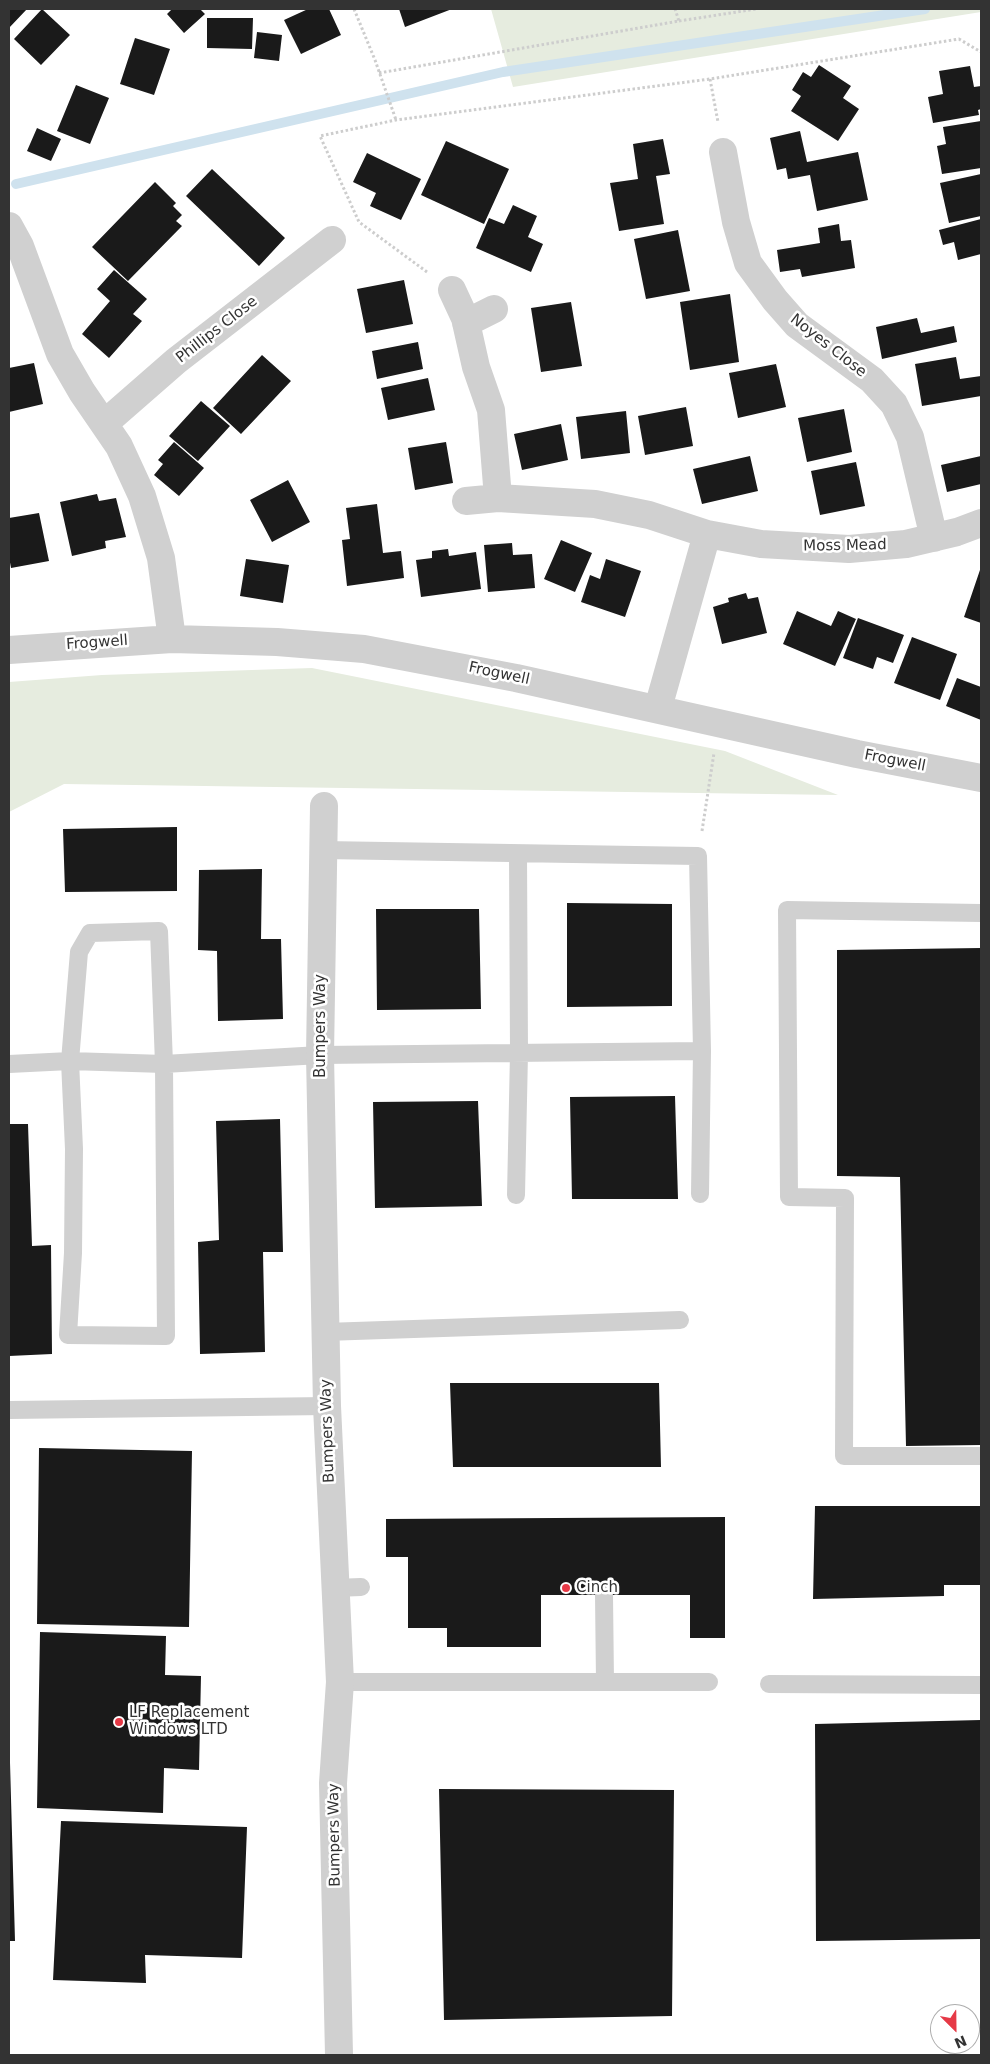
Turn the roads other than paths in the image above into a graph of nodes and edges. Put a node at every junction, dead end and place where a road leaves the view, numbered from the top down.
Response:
1 (723, 152) road end
2 (332, 240) dead end
3 (12, 242) edge
4 (452, 290) road end
5 (494, 309) dead end
6 (466, 323) junction
7 (105, 423) junction
8 (498, 498) junction
9 (466, 501) dead end
10 (981, 523) edge
11 (706, 534) junction
12 (934, 538) junction
13 (172, 639) junction
14 (9, 650) edge
15 (658, 708) junction
16 (981, 778) edge
17 (324, 806) dead end
18 (323, 850) junction
19 (518, 854) junction
20 (981, 913) edge
21 (702, 1050) junction
22 (519, 1053) junction
23 (320, 1055) junction
24 (70, 1061) junction
25 (9, 1064) edge
26 (164, 1064) junction
27 (700, 1194) dead end
28 (516, 1195) dead end
29 (680, 1320) dead end
30 (325, 1332) junction
31 (327, 1406) junction
32 (9, 1410) edge
33 (981, 1456) edge
34 (604, 1595) dead end
35 (340, 1682) junction
36 (605, 1682) junction
37 (709, 1682) dead end
38 (769, 1684) dead end
39 (981, 1685) edge
40 (338, 2055) edge

1 - 12 street, Noyes Close
2 - 7 street, Phillips Close
3 - 7 street
4 - 6 street
5 - 6 street
6 - 8 street
7 - 13 street
8 - 9 street, Moss Mead
8 - 11 street, Moss Mead
10 - 12 street, Moss Mead
11 - 12 street, Moss Mead
11 - 15 street
13 - 14 street, Frogwell
13 - 15 street, Frogwell
15 - 16 street, Frogwell
17 - 18 street, Bumpers Way
18 - 19 lane
18 - 23 street, Bumpers Way
19 - 21 lane
19 - 22 lane
20 - 33 lane
21 - 22 lane
21 - 27 lane
22 - 23 lane
22 - 28 lane
23 - 26 lane
23 - 30 street, Bumpers Way
24 - 25 lane
24 - 26 lane
24 - 26 lane
24 - 26 lane
29 - 30 lane
30 - 31 street, Bumpers Way
31 - 32 lane
31 - 35 street, Bumpers Way
34 - 36 lane
35 - 36 lane
35 - 40 street, Bumpers Way
36 - 37 lane
38 - 39 lane

